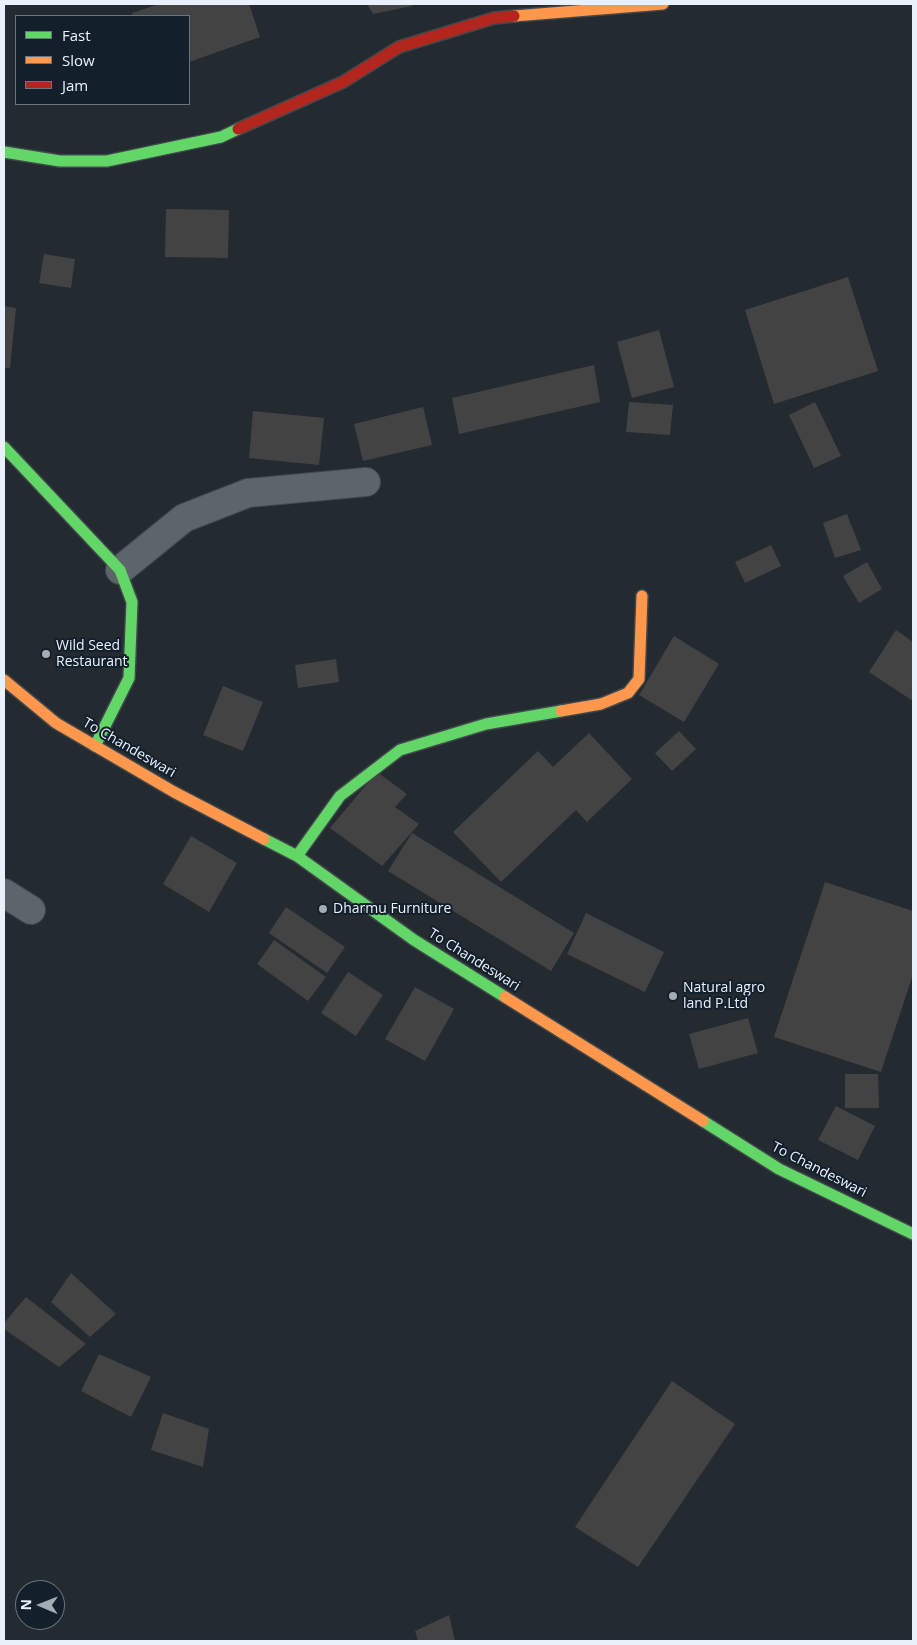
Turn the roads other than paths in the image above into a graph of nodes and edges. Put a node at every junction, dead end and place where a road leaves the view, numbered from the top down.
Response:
1 (663, 4) edge
2 (4, 152) edge
3 (4, 447) edge
4 (366, 482) dead end
5 (120, 570) junction
6 (642, 596) dead end
7 (4, 680) edge
8 (95, 746) junction
9 (297, 856) junction
10 (4, 893) edge
11 (31, 910) dead end
12 (913, 1234) edge

1 - 2 street
3 - 5 street
4 - 5 street
5 - 8 street
6 - 9 street
7 - 8 street, To Chandeswari
8 - 9 street, To Chandeswari
9 - 12 street, To Chandeswari
10 - 11 street

